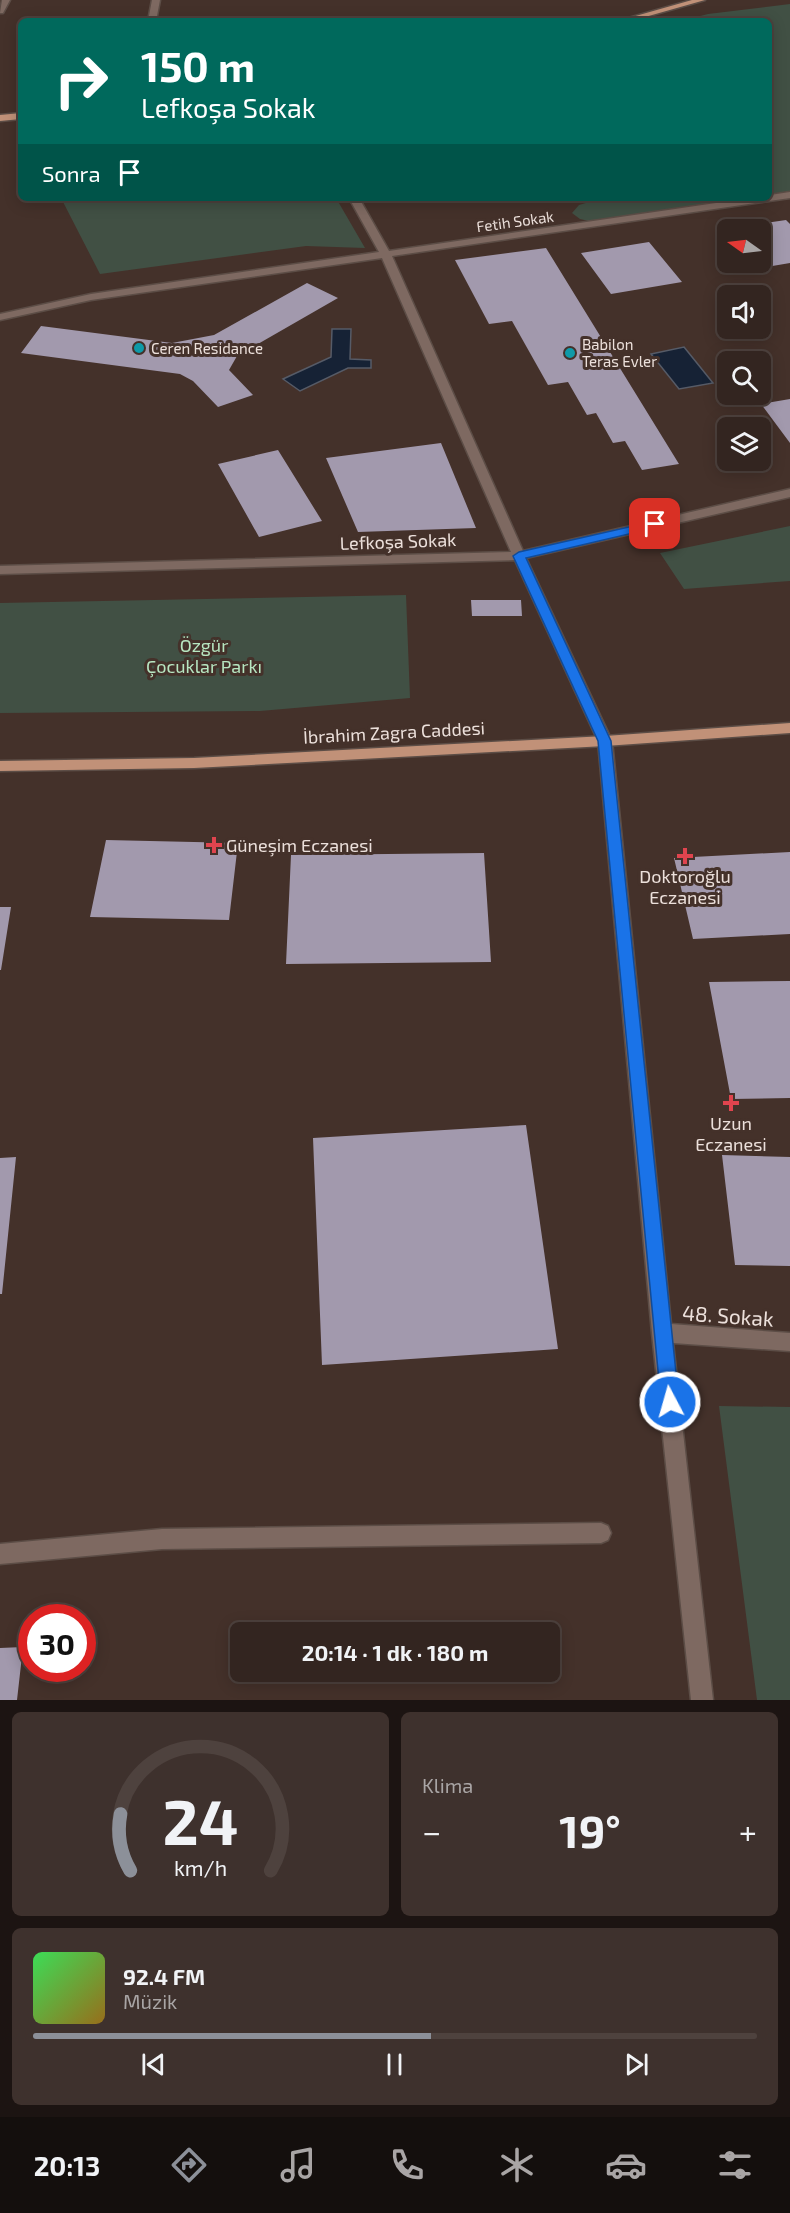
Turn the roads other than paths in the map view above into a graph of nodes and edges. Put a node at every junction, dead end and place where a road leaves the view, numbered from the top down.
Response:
1 (6, 0) edge
2 (156, 0) edge
3 (701, 0) edge
4 (0, 11) edge
5 (153, 18) edge
6 (633, 18) edge
7 (18, 116) edge
8 (0, 118) edge
9 (790, 195) edge
10 (772, 198) edge
11 (356, 201) edge
12 (750, 201) edge
13 (386, 255) junction
14 (0, 317) edge
15 (790, 493) edge
16 (519, 556) junction
17 (0, 570) edge
18 (790, 728) edge
19 (604, 741) junction
20 (0, 766) edge
21 (662, 1333) junction
22 (790, 1342) edge
23 (601, 1533) dead end
24 (0, 1554) edge
25 (702, 1700) edge

1 - 4 street
2 - 5 street
3 - 6 main road
7 - 8 main road
9 - 10 street, Fetih Sokak
11 - 13 street
12 - 13 street, Fetih Sokak
13 - 14 street, Fetih Sokak
13 - 16 street
15 - 16 street, Lefkoşa Sokak
16 - 17 street, Lefkoşa Sokak
16 - 19 street
18 - 19 main road, İbrahim Zagra Caddesi
19 - 20 main road, İbrahim Zagra Caddesi
19 - 21 street
21 - 22 street, 48. Sokak
21 - 25 street
23 - 24 street

